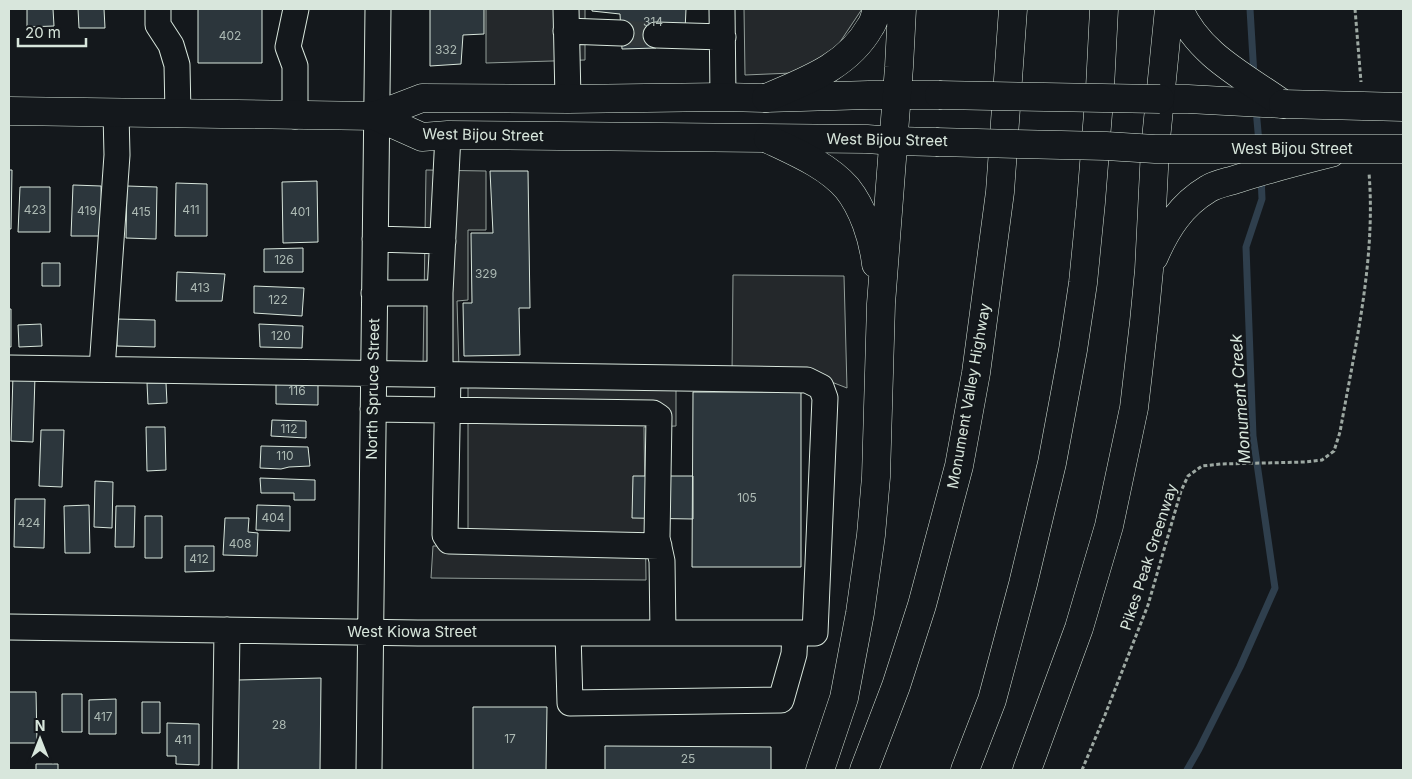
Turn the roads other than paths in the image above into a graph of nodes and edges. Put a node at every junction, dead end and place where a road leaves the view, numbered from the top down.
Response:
1 (158, 9) edge
2 (296, 9) edge
3 (378, 9) edge
4 (722, 9) edge
5 (877, 9) edge
6 (902, 9) edge
7 (1013, 9) edge
8 (1104, 9) edge
9 (1169, 9) edge
10 (1179, 9) edge
11 (566, 20) edge
12 (621, 33) tunnel mouth
13 (656, 35) tunnel mouth
14 (723, 37) junction
15 (897, 94) junction
16 (723, 97) junction
17 (766, 98) junction
18 (568, 99) junction
19 (1160, 99) junction
20 (1283, 104) junction
21 (1403, 107) edge
22 (9, 111) edge
23 (116, 113) junction
24 (178, 114) junction
25 (295, 116) junction
26 (376, 116) junction
27 (448, 135) junction
28 (768, 138) junction
29 (894, 141) junction
30 (1155, 149) junction
31 (1345, 149) junction
32 (1403, 149) edge
33 (375, 239) junction
34 (442, 241) junction
35 (1149, 270) junction
36 (374, 293) junction
37 (440, 293) junction
38 (882, 304) junction
39 (9, 368) edge
40 (102, 369) junction
41 (373, 373) junction
42 (444, 375) junction
43 (372, 409) junction
44 (448, 410) junction
45 (659, 546) junction
46 (9, 628) edge
47 (227, 630) junction
48 (370, 632) junction
49 (568, 633) junction
50 (663, 633) junction
51 (805, 633) junction
52 (225, 770) edge
53 (369, 770) edge
54 (820, 770) edge
55 (864, 770) edge
56 (965, 770) edge
57 (1027, 770) edge

1 - 24 street
2 - 25 street
3 - 26 street, North Spruce Street
4 - 14 street
5 - 17 main road
6 - 15 main road
7 - 55 main road, Monument Valley Highway
8 - 56 main road
9 - 19 main road
10 - 20 main road
11 - 12 street
11 - 18 street
13 - 14 street
14 - 16 street
15 - 17 main road, West Bijou Street
15 - 19 main road, West Bijou Street, bridge
15 - 29 main road
16 - 17 main road, West Bijou Street
16 - 18 main road, West Bijou Street
18 - 26 main road, West Bijou Street
19 - 20 main road, West Bijou Street
19 - 30 main road
20 - 21 main road, West Bijou Street, bridge
22 - 23 main road, West Bijou Street
23 - 24 main road, West Bijou Street
23 - 40 street
24 - 25 main road, West Bijou Street
25 - 26 main road, West Bijou Street
26 - 27 main road, West Bijou Street
26 - 33 street, North Spruce Street
27 - 28 main road, West Bijou Street
27 - 34 street
28 - 29 main road, West Bijou Street
28 - 38 main road
29 - 30 main road, West Bijou Street, bridge
29 - 38 main road
30 - 31 main road, West Bijou Street, bridge
30 - 35 main road
31 - 32 main road, West Bijou Street, bridge
31 - 35 main road, bridge
33 - 34 street
33 - 36 street, North Spruce Street
34 - 37 street
35 - 57 main road
36 - 37 street
36 - 41 street, North Spruce Street
37 - 42 street
38 - 54 main road
39 - 40 street
40 - 41 street
41 - 42 street
41 - 43 street, North Spruce Street
42 - 44 street
42 - 51 street
43 - 44 street
43 - 48 street, North Spruce Street
44 - 45 street
44 - 45 street
45 - 50 street
46 - 47 street, West Kiowa Street
47 - 48 street, West Kiowa Street
47 - 52 street
48 - 49 street, West Kiowa Street
48 - 53 street, North Spruce Street
49 - 50 street, West Kiowa Street
49 - 51 street
50 - 51 street, West Kiowa Street

